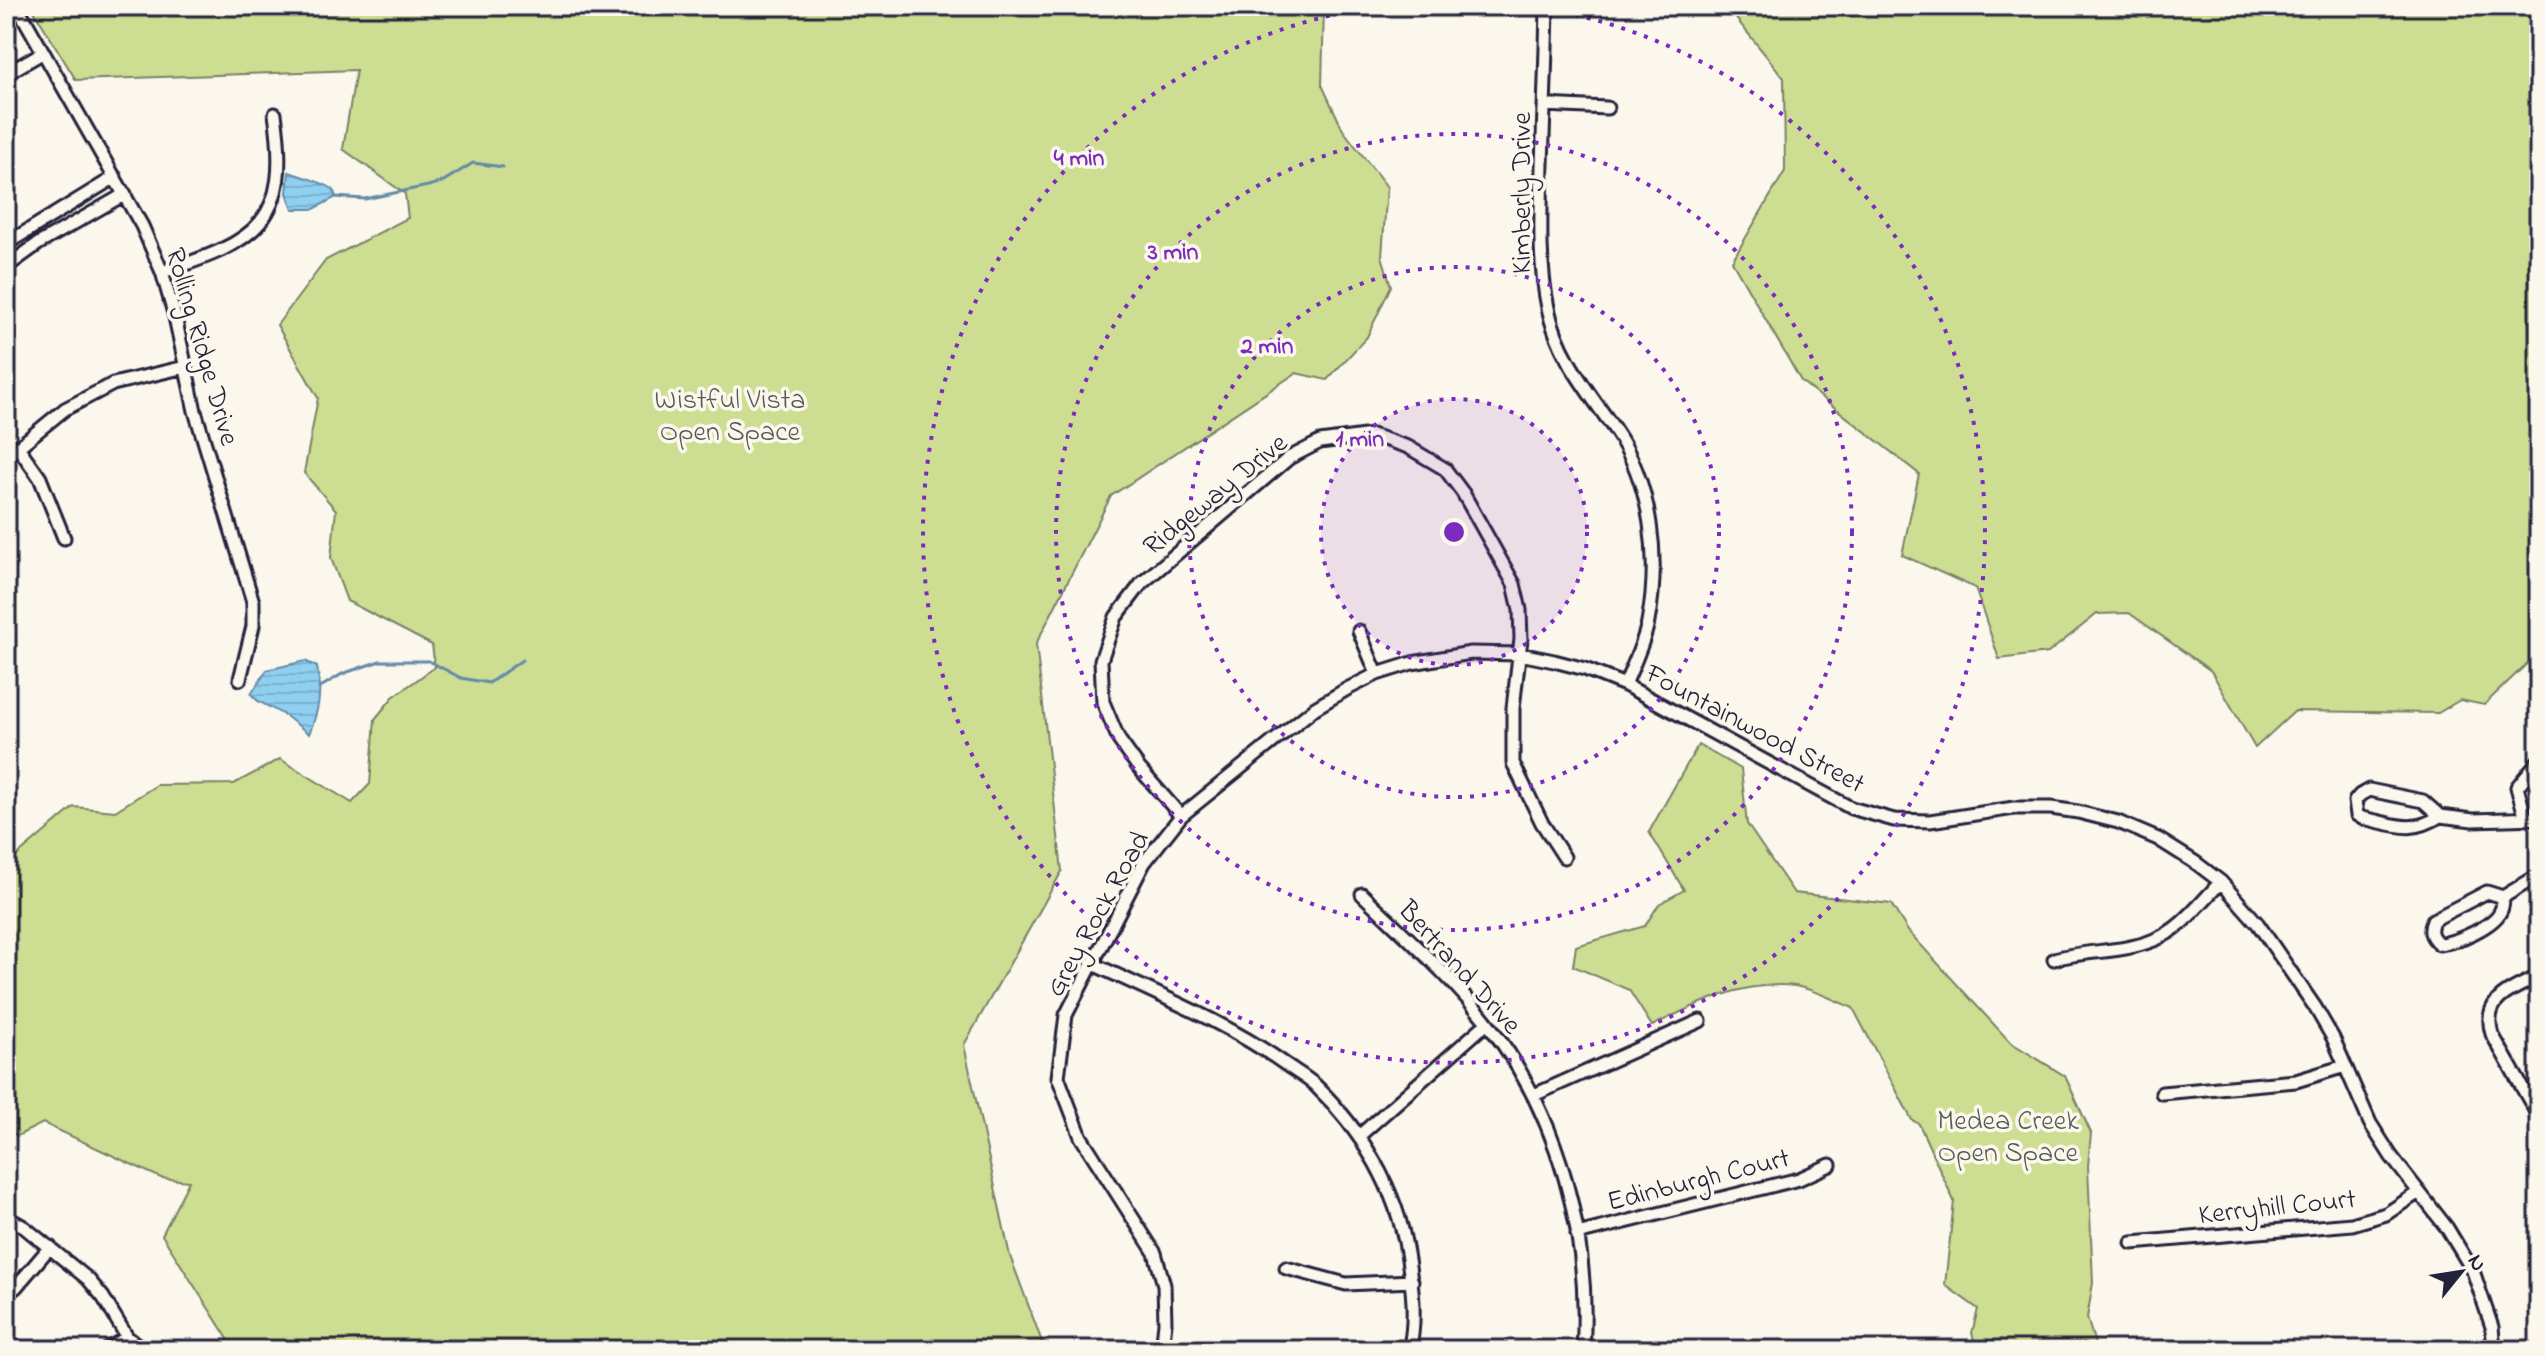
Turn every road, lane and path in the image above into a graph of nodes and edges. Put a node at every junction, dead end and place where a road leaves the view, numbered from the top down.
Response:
1 (17, 6) edge
2 (1547, 6) edge
3 (42, 53) junction
4 (6, 74) edge
5 (1544, 105) junction
6 (1607, 108) dead end
7 (275, 114) dead end
8 (115, 177) junction
9 (125, 194) junction
10 (6, 244) edge
11 (6, 267) edge
12 (162, 272) junction
13 (185, 367) junction
14 (18, 447) junction
15 (6, 457) edge
16 (64, 538) dead end
17 (1359, 631) dead end
18 (1520, 654) junction
19 (1377, 674) junction
20 (240, 679) dead end
21 (1625, 685) junction
22 (2539, 760) edge
23 (1181, 816) junction
24 (2440, 816) junction
25 (2539, 818) edge
26 (2526, 819) junction
27 (1564, 857) dead end
28 (2539, 875) edge
29 (2221, 882) junction
30 (1362, 894) dead end
31 (2503, 897) junction
32 (2054, 959) dead end
33 (1091, 963) junction
34 (2539, 976) edge
35 (1700, 1021) dead end
36 (1487, 1023) junction
37 (2345, 1066) junction
38 (2162, 1093) dead end
39 (1534, 1095) junction
40 (2539, 1117) edge
41 (1359, 1136) junction
42 (1830, 1165) dead end
43 (2419, 1192) junction
44 (6, 1217) edge
45 (1577, 1234) junction
46 (2132, 1243) dead end
47 (50, 1247) junction
48 (1286, 1268) dead end
49 (1412, 1281) junction
50 (6, 1294) edge
51 (127, 1337) junction
52 (107, 1350) edge
53 (144, 1350) edge
54 (1162, 1350) edge
55 (1409, 1350) edge
56 (1583, 1350) edge
57 (2494, 1350) edge

1 - 3 street, Rolling Ridge Drive
2 - 5 street, Kimberly Drive
3 - 4 street
3 - 8 street, Rolling Ridge Drive
5 - 6 street
5 - 21 street, Kimberly Drive
7 - 12 street
8 - 9 street, Rolling Ridge Drive
8 - 10 street
9 - 11 street
9 - 12 street, Rolling Ridge Drive
12 - 13 street, Rolling Ridge Drive
13 - 14 street
13 - 20 street, Rolling Ridge Drive
14 - 15 street
14 - 16 street
17 - 19 street
18 - 19 street, Grey Rock Road
18 - 21 street, Fountainwood Street
18 - 23 street, Ridgeway Drive
18 - 27 street, Ridgeway Drive
19 - 23 street, Grey Rock Road
21 - 29 street, Fountainwood Street
22 - 26 street
23 - 33 street, Grey Rock Road
24 - 24 street
24 - 26 street
25 - 26 street
28 - 31 street
29 - 32 street
29 - 37 street, Fountainwood Street
30 - 36 street, Bertrand Drive
31 - 31 street
33 - 41 street
33 - 54 street, Grey Rock Road
34 - 40 street
35 - 39 street
36 - 39 street, Bertrand Drive
36 - 41 street
37 - 38 street
37 - 43 street, Fountainwood Street
39 - 45 street, Bertrand Drive
41 - 49 street
42 - 45 street, Edinburgh Court
43 - 46 street, Kerryhill Court
43 - 57 street, Fountainwood Street
44 - 47 street
45 - 56 street, Bertrand Drive
47 - 50 street
47 - 51 street
48 - 49 street
49 - 55 street
51 - 52 street
51 - 53 street

